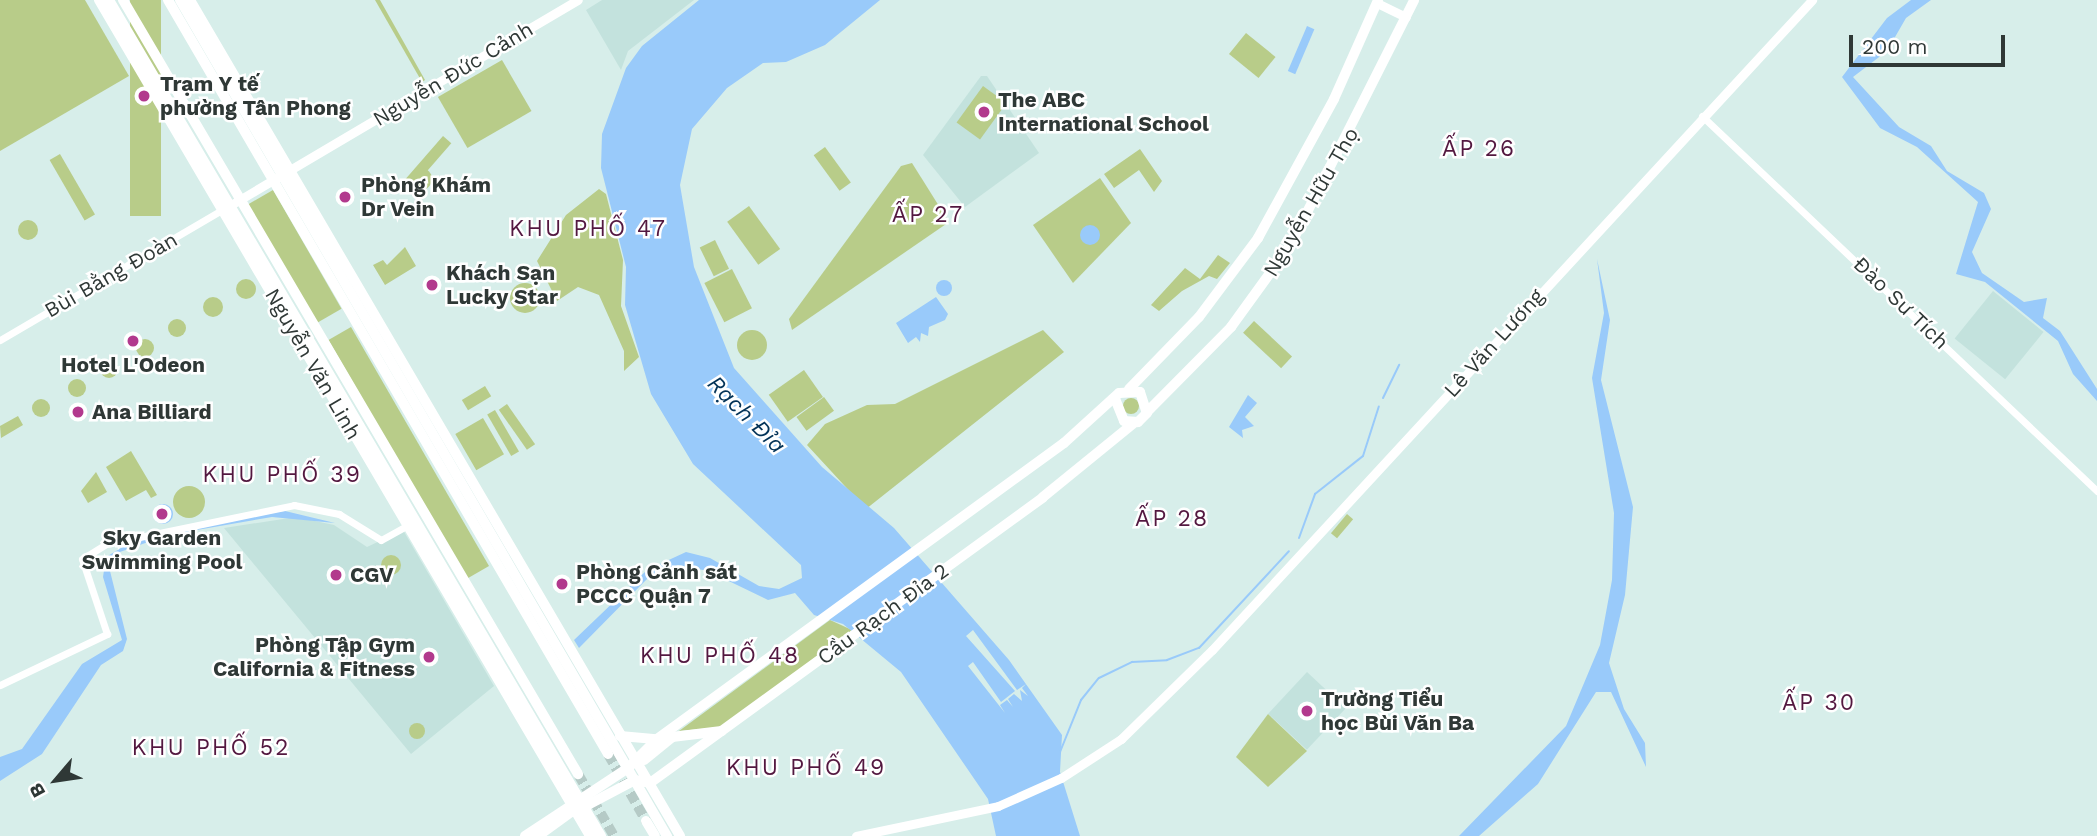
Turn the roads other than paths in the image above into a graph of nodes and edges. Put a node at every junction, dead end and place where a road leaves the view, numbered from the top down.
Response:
1 (99, 0) edge
2 (108, 0) edge
3 (123, 0) edge
4 (168, 0) edge
5 (180, 0) edge
6 (190, 0) edge
7 (578, 0) edge
8 (1414, 0) edge
9 (1812, 0) edge
10 (1377, 1) edge
11 (1406, 17) junction
12 (146, 72) junction
13 (1702, 116) junction
14 (283, 174) junction
15 (230, 205) junction
16 (0, 340) edge
17 (1129, 389) junction
18 (1115, 399) junction
19 (1147, 412) junction
20 (1133, 423) junction
21 (440, 433) junction
22 (2097, 491) edge
23 (411, 522) junction
24 (0, 685) edge
25 (722, 731) junction
26 (620, 736) junction
27 (657, 739) junction
28 (608, 754) tunnel mouth
29 (632, 768) junction
30 (578, 774) tunnel mouth
31 (650, 783) junction
32 (578, 803) junction
33 (646, 821) tunnel mouth
34 (525, 836) edge
35 (538, 836) edge
36 (590, 836) edge
37 (600, 836) edge
38 (654, 836) edge
39 (667, 836) edge
40 (680, 836) edge
41 (859, 836) edge

1 - 12 main road, Nguyễn Văn Linh
2 - 12 main road, Nguyễn Văn Linh
3 - 15 main road, Nguyễn Văn Linh
4 - 14 main road
5 - 14 main road
6 - 14 main road
7 - 14 main road, Nguyễn Đức Cảnh
8 - 11 main road, Nguyễn Hữu Thọ
9 - 13 main road, Lê Văn Lương
10 - 11 main road
10 - 17 main road, Nguyễn Hữu Thọ
11 - 19 main road, Nguyễn Hữu Thọ
12 - 15 main road, Nguyễn Văn Linh
13 - 22 street, Đào Sư Tích
13 - 41 main road, Lê Văn Lương
14 - 15 main road, Nguyễn Đức Cảnh
14 - 21 main road
14 - 28 main road
15 - 16 street, Bùi Bằng Đoàn
15 - 23 main road, Nguyễn Văn Linh
15 - 30 main road, Nguyễn Văn Linh
17 - 18 main road
17 - 19 main road
18 - 20 main road
18 - 27 main road, Cầu Rạch Đỉa 2
19 - 20 main road
20 - 25 main road, Cầu Rạch Đỉa 2
21 - 26 main road
21 - 29 main road
23 - 24 street
23 - 32 main road, Nguyễn Văn Linh
25 - 29 main road
25 - 31 main road
26 - 27 main road
26 - 29 main road
27 - 29 main road
29 - 31 main road
29 - 31 main road
29 - 32 main road
29 - 32 main road
29 - 39 main road
31 - 40 main road
32 - 34 main road
32 - 35 main road
32 - 36 main road, Nguyễn Văn Linh
32 - 37 main road, Nguyễn Văn Linh
33 - 38 main road

